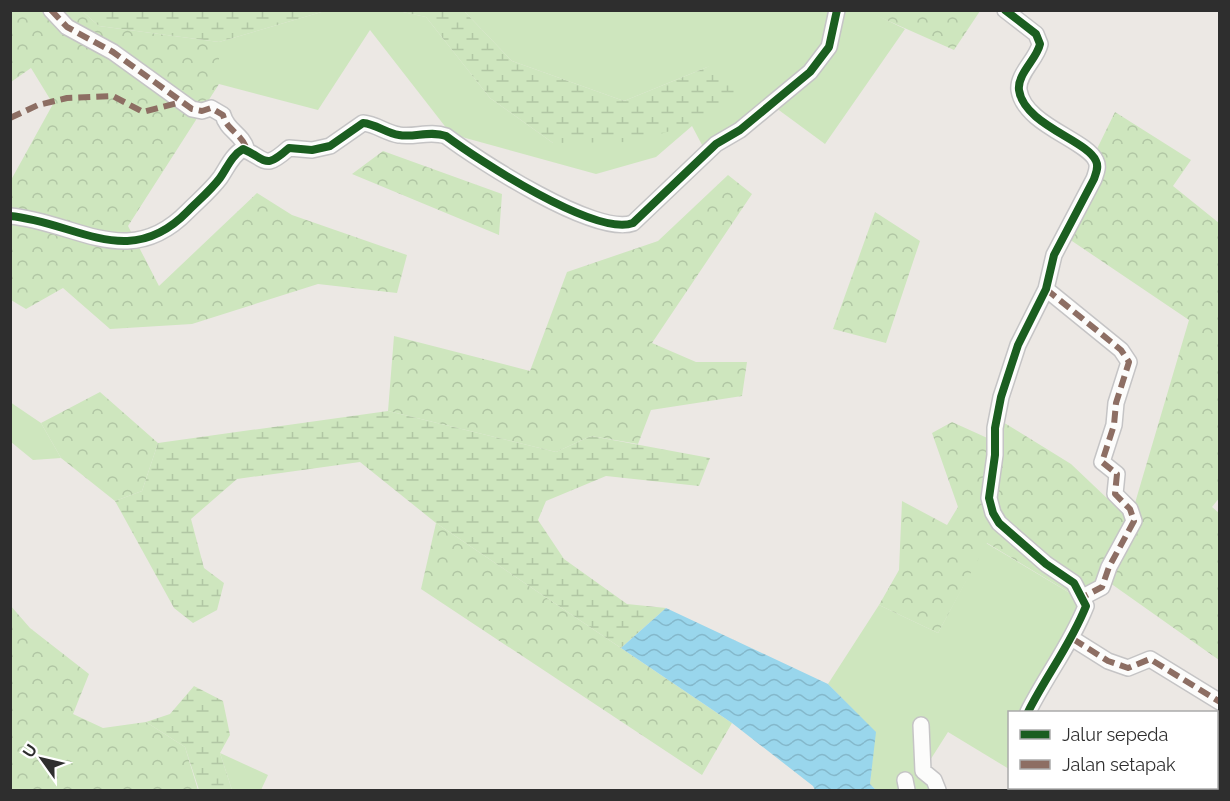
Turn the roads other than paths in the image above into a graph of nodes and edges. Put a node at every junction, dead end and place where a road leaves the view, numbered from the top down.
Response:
1 (51, 10) edge
2 (837, 10) edge
3 (1009, 12) edge
4 (247, 150) junction
5 (10, 216) edge
6 (1046, 289) junction
7 (1083, 597) junction
8 (1073, 639) junction
9 (1220, 702) edge
10 (1028, 711) edge
11 (921, 725) dead end
12 (938, 790) edge

1 - 4 street
2 - 4 street
3 - 6 street
4 - 5 street
6 - 7 street
6 - 7 street
7 - 8 street
8 - 9 street
8 - 10 street
11 - 12 street

